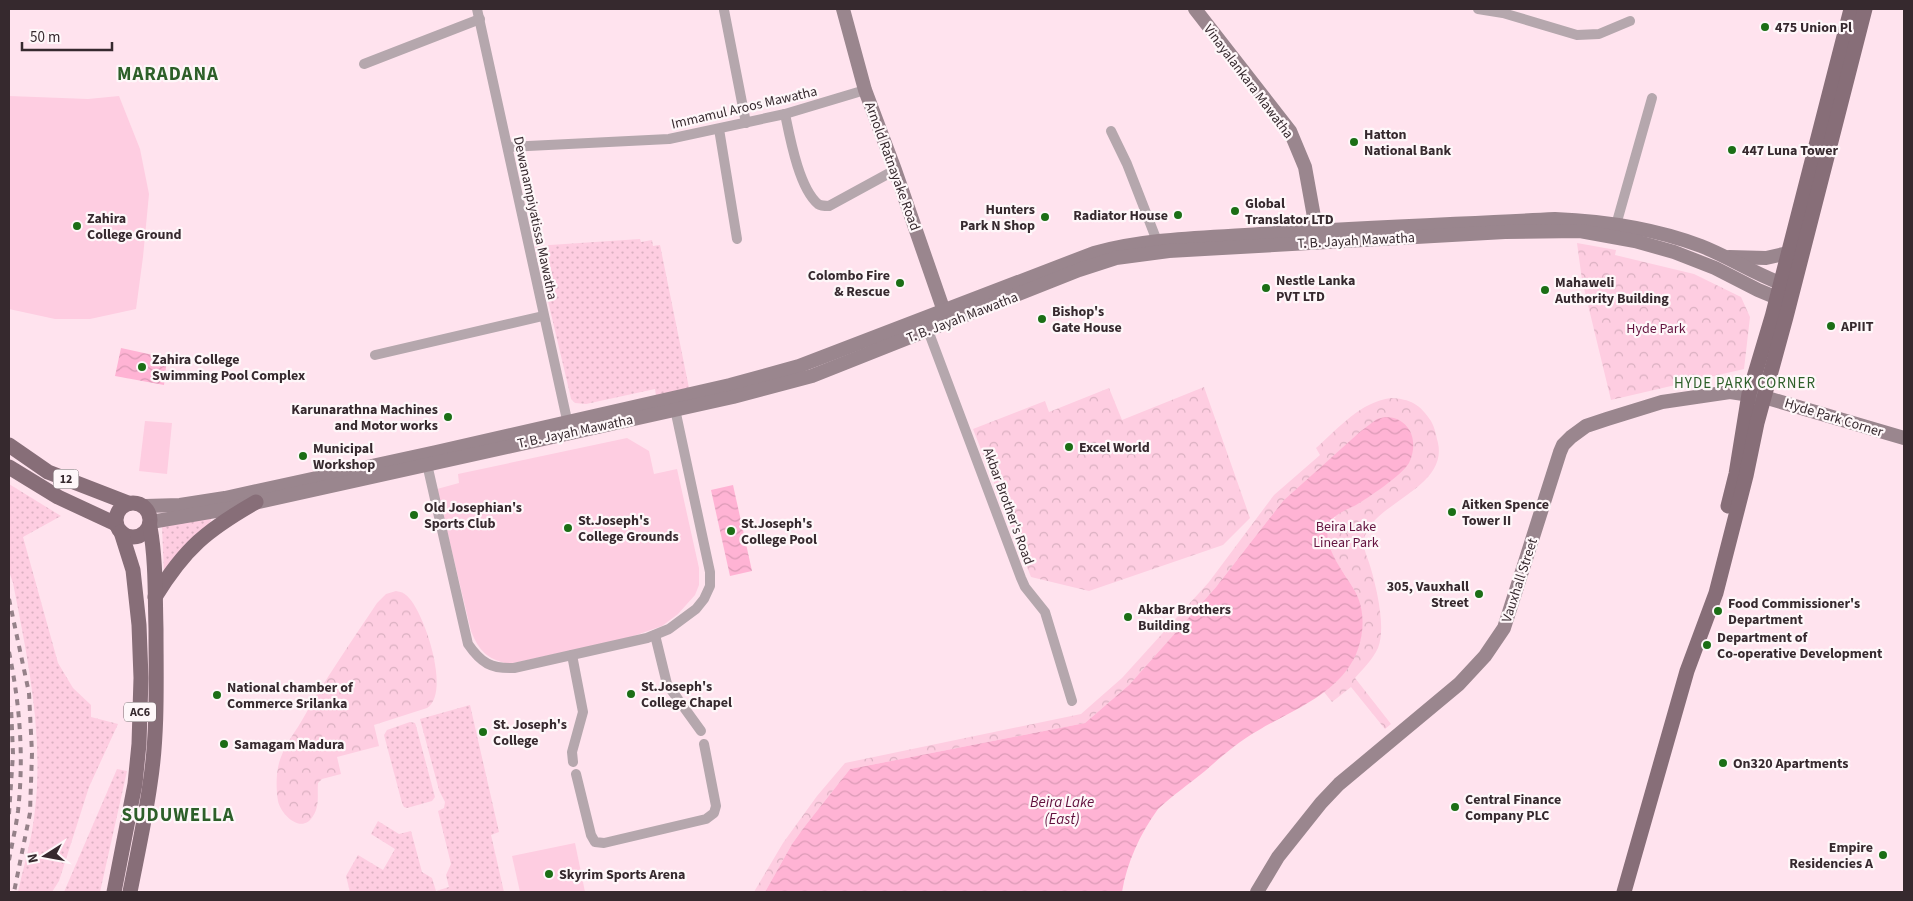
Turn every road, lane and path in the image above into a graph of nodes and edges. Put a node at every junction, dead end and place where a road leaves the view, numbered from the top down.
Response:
1 (843, 9) edge
2 (1195, 9) edge
3 (1478, 9) edge
4 (1851, 9) edge
5 (1865, 9) edge
6 (724, 10) edge
7 (479, 14) edge
8 (1630, 21) dead end
9 (364, 64) dead end
10 (865, 90) junction
11 (1652, 98) dead end
12 (786, 114) junction
13 (746, 123) junction
14 (719, 129) junction
15 (1111, 130) dead end
16 (508, 147) junction
17 (896, 170) junction
18 (1616, 224) junction
19 (1318, 237) junction
20 (736, 239) dead end
21 (1157, 241) junction
22 (1788, 253) junction
23 (1724, 256) junction
24 (1785, 293) junction
25 (543, 316) junction
26 (946, 316) junction
27 (926, 324) junction
28 (375, 355) dead end
29 (1757, 395) junction
30 (674, 409) junction
31 (568, 427) junction
32 (1904, 438) edge
33 (9, 445) edge
34 (428, 464) junction
35 (9, 467) edge
36 (256, 502) junction
37 (128, 503) junction
38 (145, 506) junction
39 (150, 524) junction
40 (119, 528) junction
41 (155, 597) junction
42 (656, 635) junction
43 (572, 655) junction
44 (1072, 701) dead end
45 (701, 732) dead end
46 (704, 744) dead end
47 (573, 762) dead end
48 (576, 774) dead end
49 (132, 843) junction
50 (114, 892) edge
51 (130, 892) edge
52 (1256, 892) edge
53 (1624, 892) edge

1 - 10 main road, Arnold Ratnayake Road
2 - 19 main road, Vinayalankara Mawatha
3 - 8 street
4 - 22 main road
5 - 24 main road
6 - 13 street
7 - 9 street
7 - 16 street, Dewanampiyatissa Mawatha
10 - 12 street, Immamul Aroos Mawatha
10 - 17 main road, Arnold Ratnayake Road
11 - 18 street
12 - 13 street, Immamul Aroos Mawatha
12 - 17 street
13 - 14 street, Immamul Aroos Mawatha
14 - 16 street, Immamul Aroos Mawatha
14 - 20 street
15 - 21 street
16 - 25 street, Dewanampiyatissa Mawatha
17 - 26 main road, Arnold Ratnayake Road
18 - 19 main road, T. B. Jayah Mawatha
18 - 23 main road, T. B. Jayah Mawatha
19 - 21 main road, T. B. Jayah Mawatha
19 - 24 main road, T. B. Jayah Mawatha
19 - 26 main road, T. B. Jayah Mawatha
21 - 26 main road, T. B. Jayah Mawatha
22 - 23 main road
22 - 24 main road
23 - 24 main road, T. B. Jayah Mawatha
24 - 29 main road
25 - 28 street
25 - 31 street, Dewanampiyatissa Mawatha
26 - 27 main road, T. B. Jayah Mawatha
27 - 30 main road, T. B. Jayah Mawatha
27 - 31 main road, T. B. Jayah Mawatha
27 - 44 street, Akbar Brother's Road
29 - 32 main road, Hyde Park Corner
29 - 52 main road, Vauxhall Street
29 - 53 main road
30 - 31 main road, T. B. Jayah Mawatha
30 - 42 street
31 - 34 main road, T. B. Jayah Mawatha
31 - 38 main road, T. B. Jayah Mawatha
33 - 37 main road, 12
34 - 36 main road, T. B. Jayah Mawatha
34 - 43 street
35 - 40 main road
36 - 39 main road, T. B. Jayah Mawatha
36 - 41 main road
37 - 38 main road
37 - 40 main road
38 - 39 main road
39 - 40 main road
39 - 41 main road, AC6
40 - 49 main road, AC6
41 - 49 main road, AC6
42 - 43 street
42 - 45 street
43 - 47 street
46 - 48 street
49 - 50 main road, AC6
49 - 51 main road, AC6

